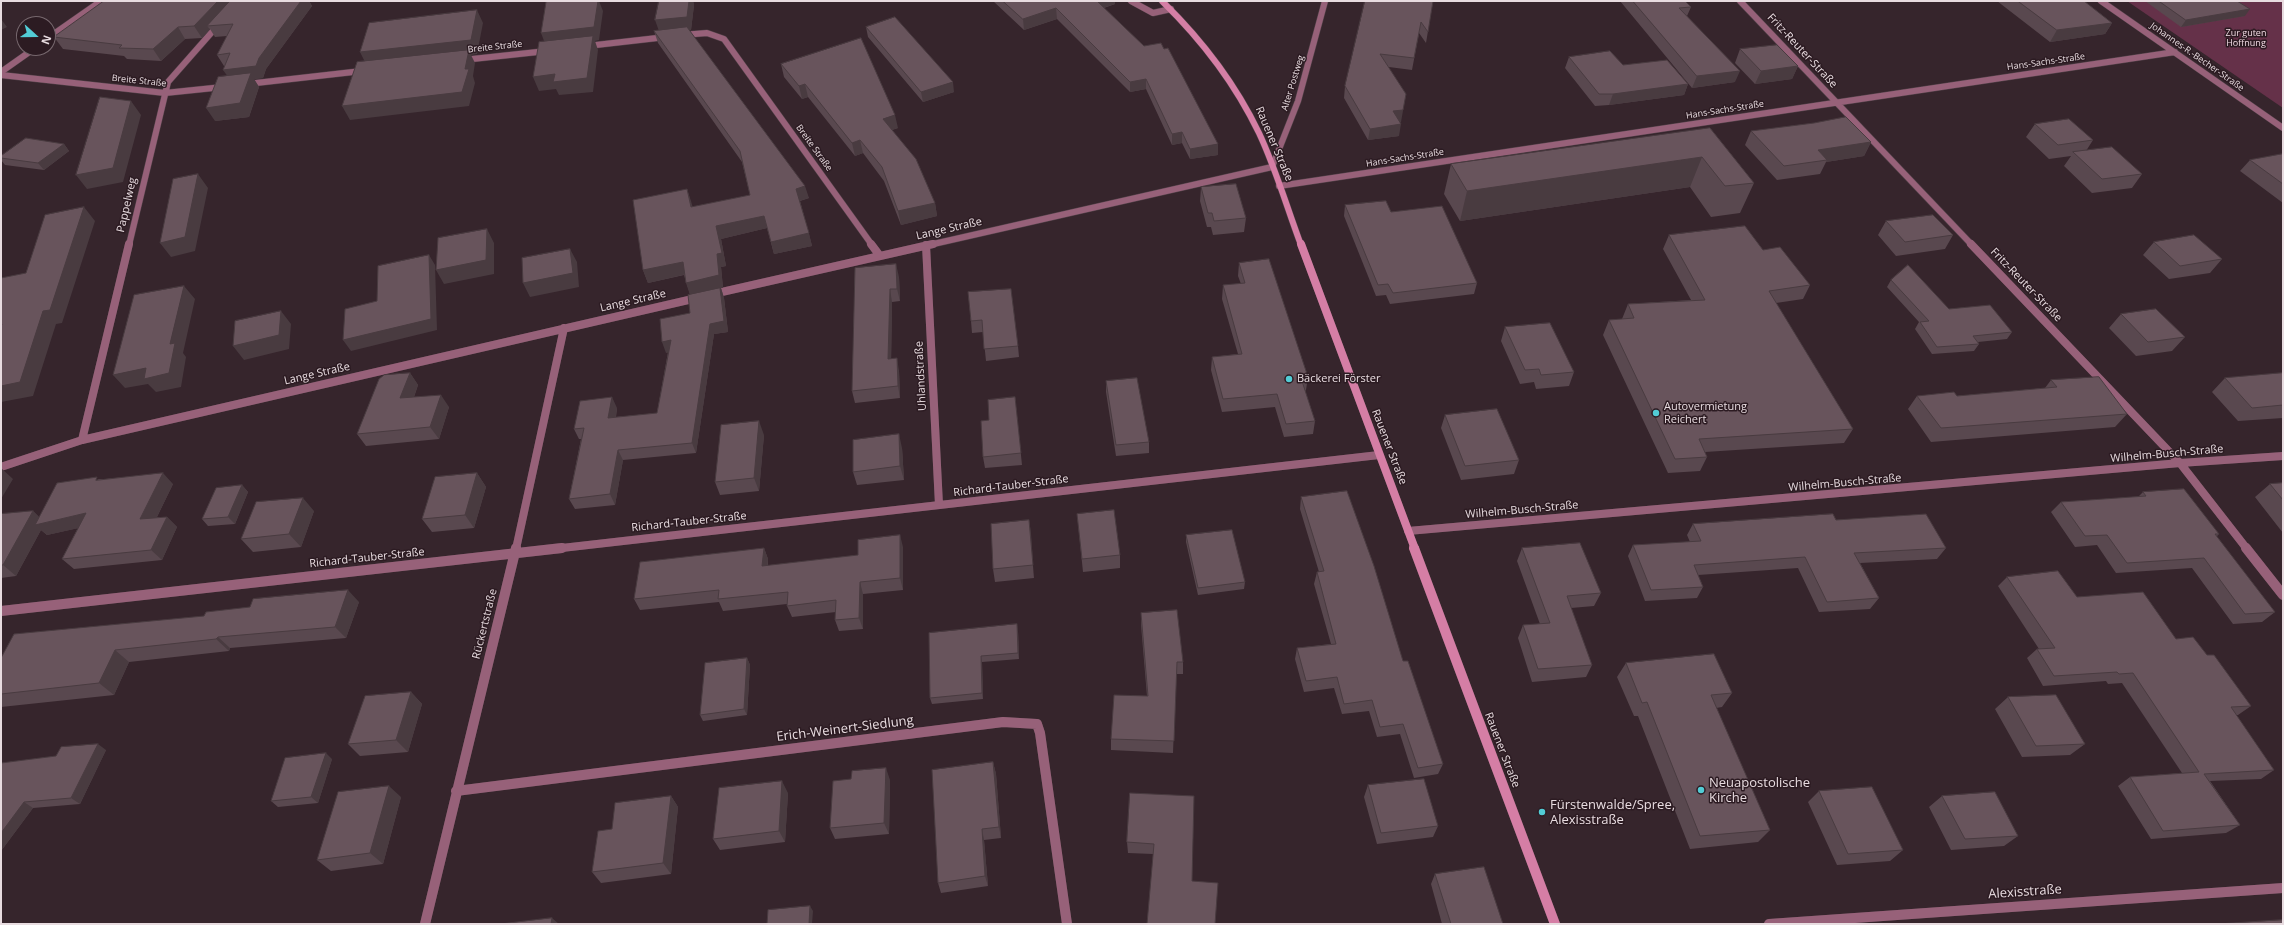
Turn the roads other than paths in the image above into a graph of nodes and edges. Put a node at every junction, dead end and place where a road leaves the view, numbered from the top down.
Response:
1 (101, 1) edge
2 (1131, 1) edge
3 (1162, 1) edge
4 (1325, 1) edge
5 (1740, 1) edge
6 (2101, 1) edge
7 (1171, 9) junction
8 (225, 18) edge
9 (56, 32) edge
10 (580, 47) edge
11 (551, 50) edge
12 (2174, 52) junction
13 (23, 56) edge
14 (457, 61) edge
15 (367, 71) edge
16 (1, 73) edge
17 (240, 85) edge
18 (233, 86) edge
19 (165, 93) junction
20 (1836, 102) junction
21 (2283, 128) edge
22 (1272, 167) junction
23 (1279, 186) junction
24 (926, 245) junction
25 (880, 256) junction
26 (564, 328) junction
27 (82, 440) junction
28 (1379, 455) junction
29 (2283, 456) edge
30 (2180, 463) junction
31 (1, 467) edge
32 (939, 505) junction
33 (1408, 532) junction
34 (515, 553) junction
35 (2283, 595) edge
36 (1, 610) edge
37 (456, 791) junction
38 (2283, 888) edge
39 (425, 924) edge
40 (1067, 924) edge
41 (1555, 924) edge
42 (1770, 924) edge

1 - 9 street
2 - 7 street
3 - 7 main road, Rauener Straße
4 - 22 street, Alter Postweg
5 - 20 street, Fritz-Reuter-Straße
6 - 12 street, Johannes-R.-Becher-Straße
7 - 22 main road, Rauener Straße
8 - 19 street, Pappelweg
10 - 25 street, Breite Straße
11 - 14 street, Breite Straße
12 - 20 street, Hans-Sachs-Straße
12 - 21 street, Johannes-R.-Becher-Straße
13 - 16 street
15 - 17 street
16 - 19 street, Breite Straße
18 - 19 street, Breite Straße
19 - 27 street, Pappelweg
20 - 23 street, Hans-Sachs-Straße
20 - 30 street, Fritz-Reuter-Straße
22 - 23 main road, Rauener Straße
22 - 24 street, Lange Straße
23 - 28 main road, Rauener Straße
24 - 25 street, Lange Straße
24 - 32 street, Uhlandstraße
25 - 26 street, Lange Straße
26 - 27 street, Lange Straße
26 - 34 street, Rückertstraße
27 - 31 street, Lange Straße
28 - 32 street, Richard-Tauber-Straße
28 - 33 main road, Rauener Straße
29 - 30 street, Wilhelm-Busch-Straße
30 - 33 street, Wilhelm-Busch-Straße
30 - 35 street, Fritz-Reuter-Straße
32 - 34 street, Richard-Tauber-Straße
33 - 41 main road, Rauener Straße
34 - 36 street, Richard-Tauber-Straße
34 - 37 street, Rückertstraße
37 - 39 street, Rückertstraße
37 - 40 street, Erich-Weinert-Siedlung
38 - 42 street, Alexisstraße

